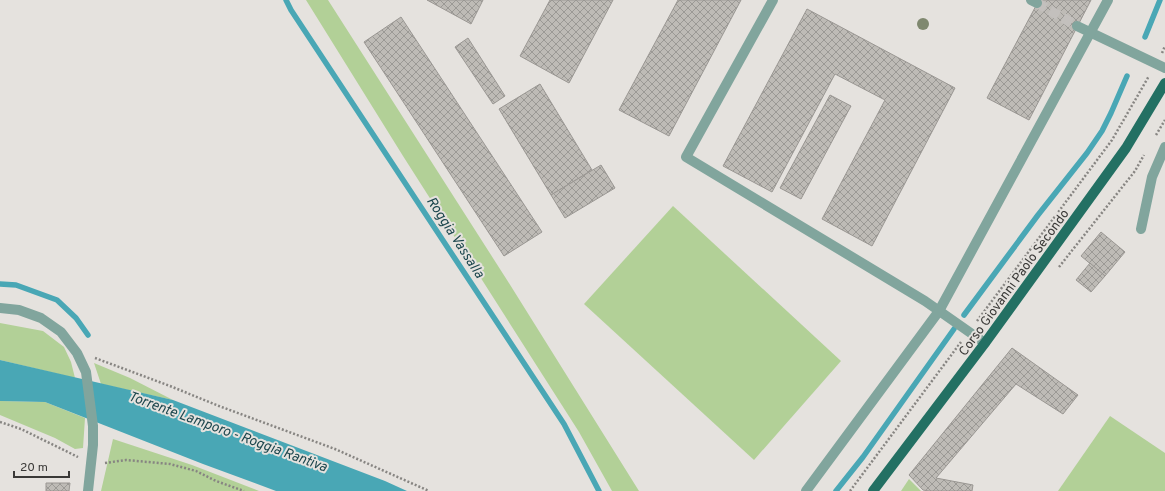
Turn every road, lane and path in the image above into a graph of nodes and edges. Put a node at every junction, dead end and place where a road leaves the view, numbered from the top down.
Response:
1 (773, 0) edge
2 (1108, 0) edge
3 (1078, 26) tunnel mouth
4 (1091, 32) junction
5 (1165, 46) edge
6 (1160, 65) edge
7 (1165, 83) edge
8 (1165, 147) edge
9 (1141, 229) dead end
10 (0, 308) edge
11 (939, 311) junction
12 (970, 331) junction
13 (985, 343) junction
14 (77, 353) junction
15 (0, 422) edge
16 (91, 463) junction
17 (88, 491) edge
18 (244, 491) edge
19 (428, 491) edge
20 (806, 491) edge
21 (850, 491) edge
22 (873, 491) edge

1 - 11 street
2 - 4 street
3 - 4 street
4 - 6 street
4 - 11 street
5 - 6 path
6 - 12 path
7 - 13 main road, Corso Giovanni Paolo Secondo
8 - 9 street
10 - 14 street
11 - 12 street
11 - 20 street
12 - 13 street
12 - 21 path
13 - 22 main road, Corso Giovanni Paolo Secondo
14 - 16 street
14 - 19 path
15 - 16 path
16 - 17 street
16 - 18 path

